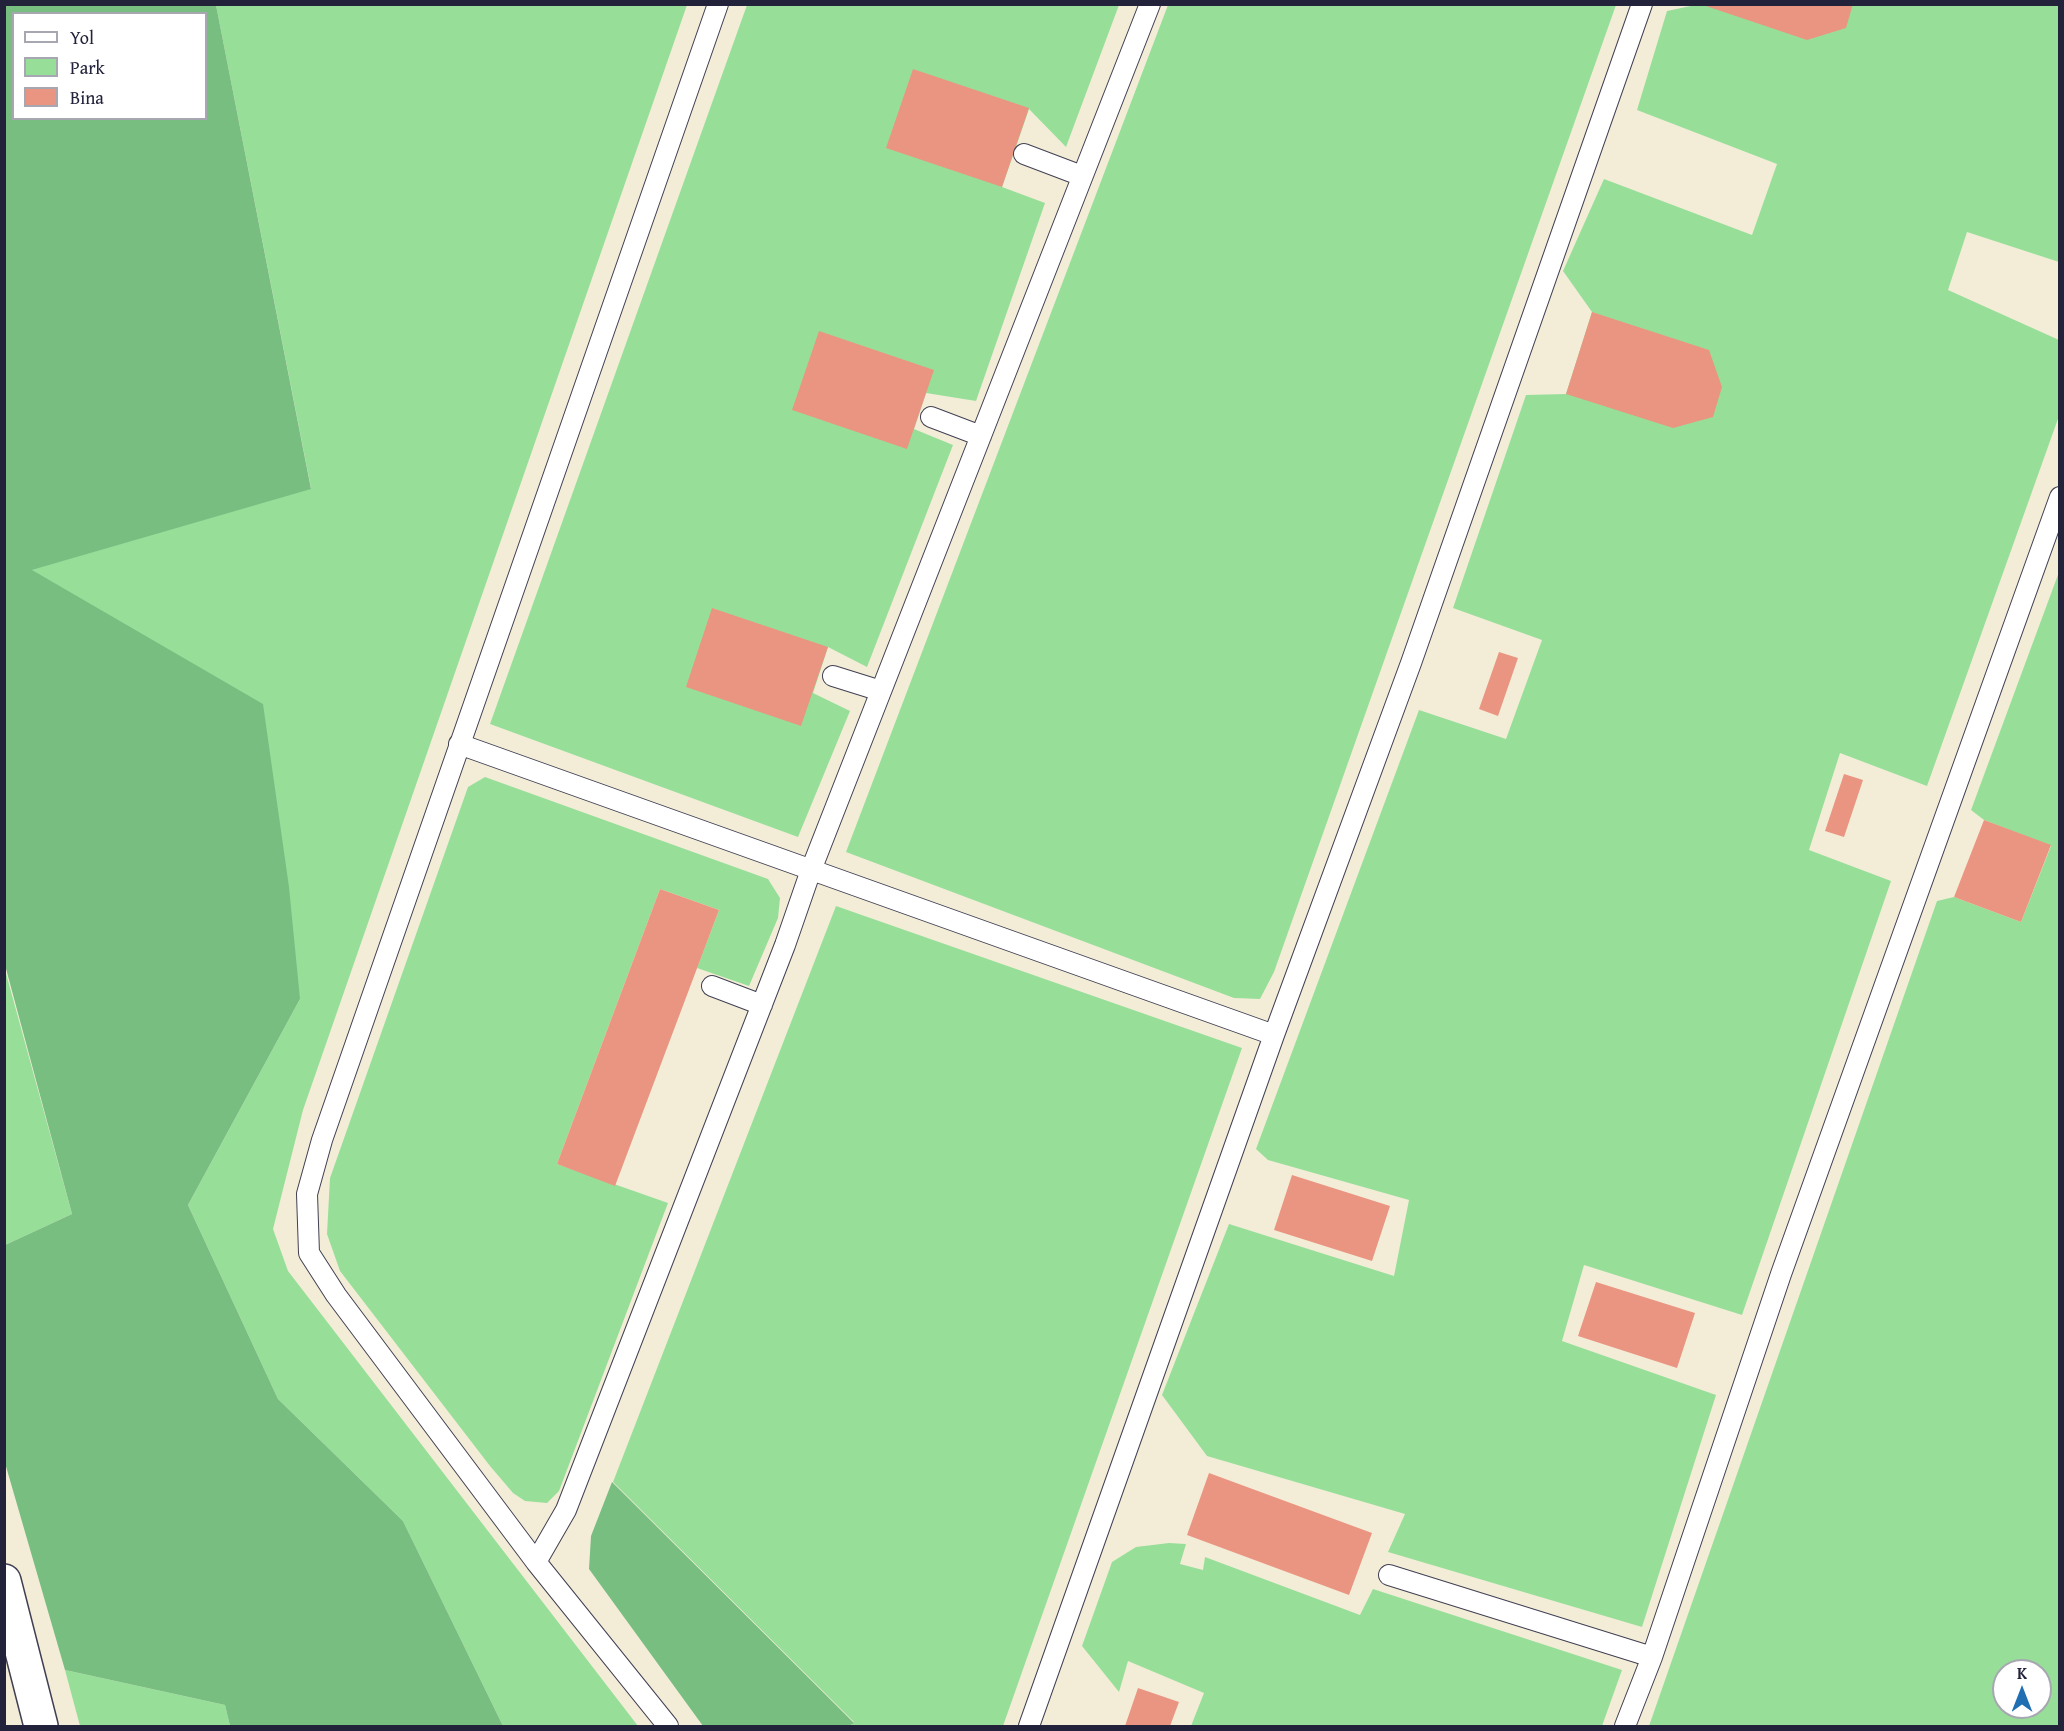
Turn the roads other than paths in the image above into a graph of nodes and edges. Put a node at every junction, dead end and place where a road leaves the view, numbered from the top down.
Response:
1 (718, 4) edge
2 (1150, 4) edge
3 (1642, 4) edge
4 (1024, 154) dead end
5 (1083, 176) junction
6 (931, 417) dead end
7 (981, 436) junction
8 (2060, 497) edge
9 (833, 676) dead end
10 (881, 691) junction
11 (459, 744) junction
12 (811, 870) junction
13 (712, 986) dead end
14 (762, 1005) junction
15 (1274, 1035) junction
16 (536, 1562) junction
17 (1389, 1575) dead end
18 (4, 1581) edge
19 (1652, 1657) junction
20 (41, 1726) edge
21 (669, 1726) edge
22 (1029, 1726) edge
23 (1625, 1726) edge

1 - 11 lane
2 - 5 lane
3 - 15 lane
4 - 5 lane
5 - 7 lane
6 - 7 lane
7 - 10 lane
8 - 19 lane
9 - 10 lane
10 - 12 lane
11 - 12 lane
11 - 16 lane
12 - 14 lane
12 - 15 lane
13 - 14 lane
14 - 16 lane
15 - 22 lane
16 - 21 lane
17 - 19 lane
18 - 20 street
19 - 23 lane

